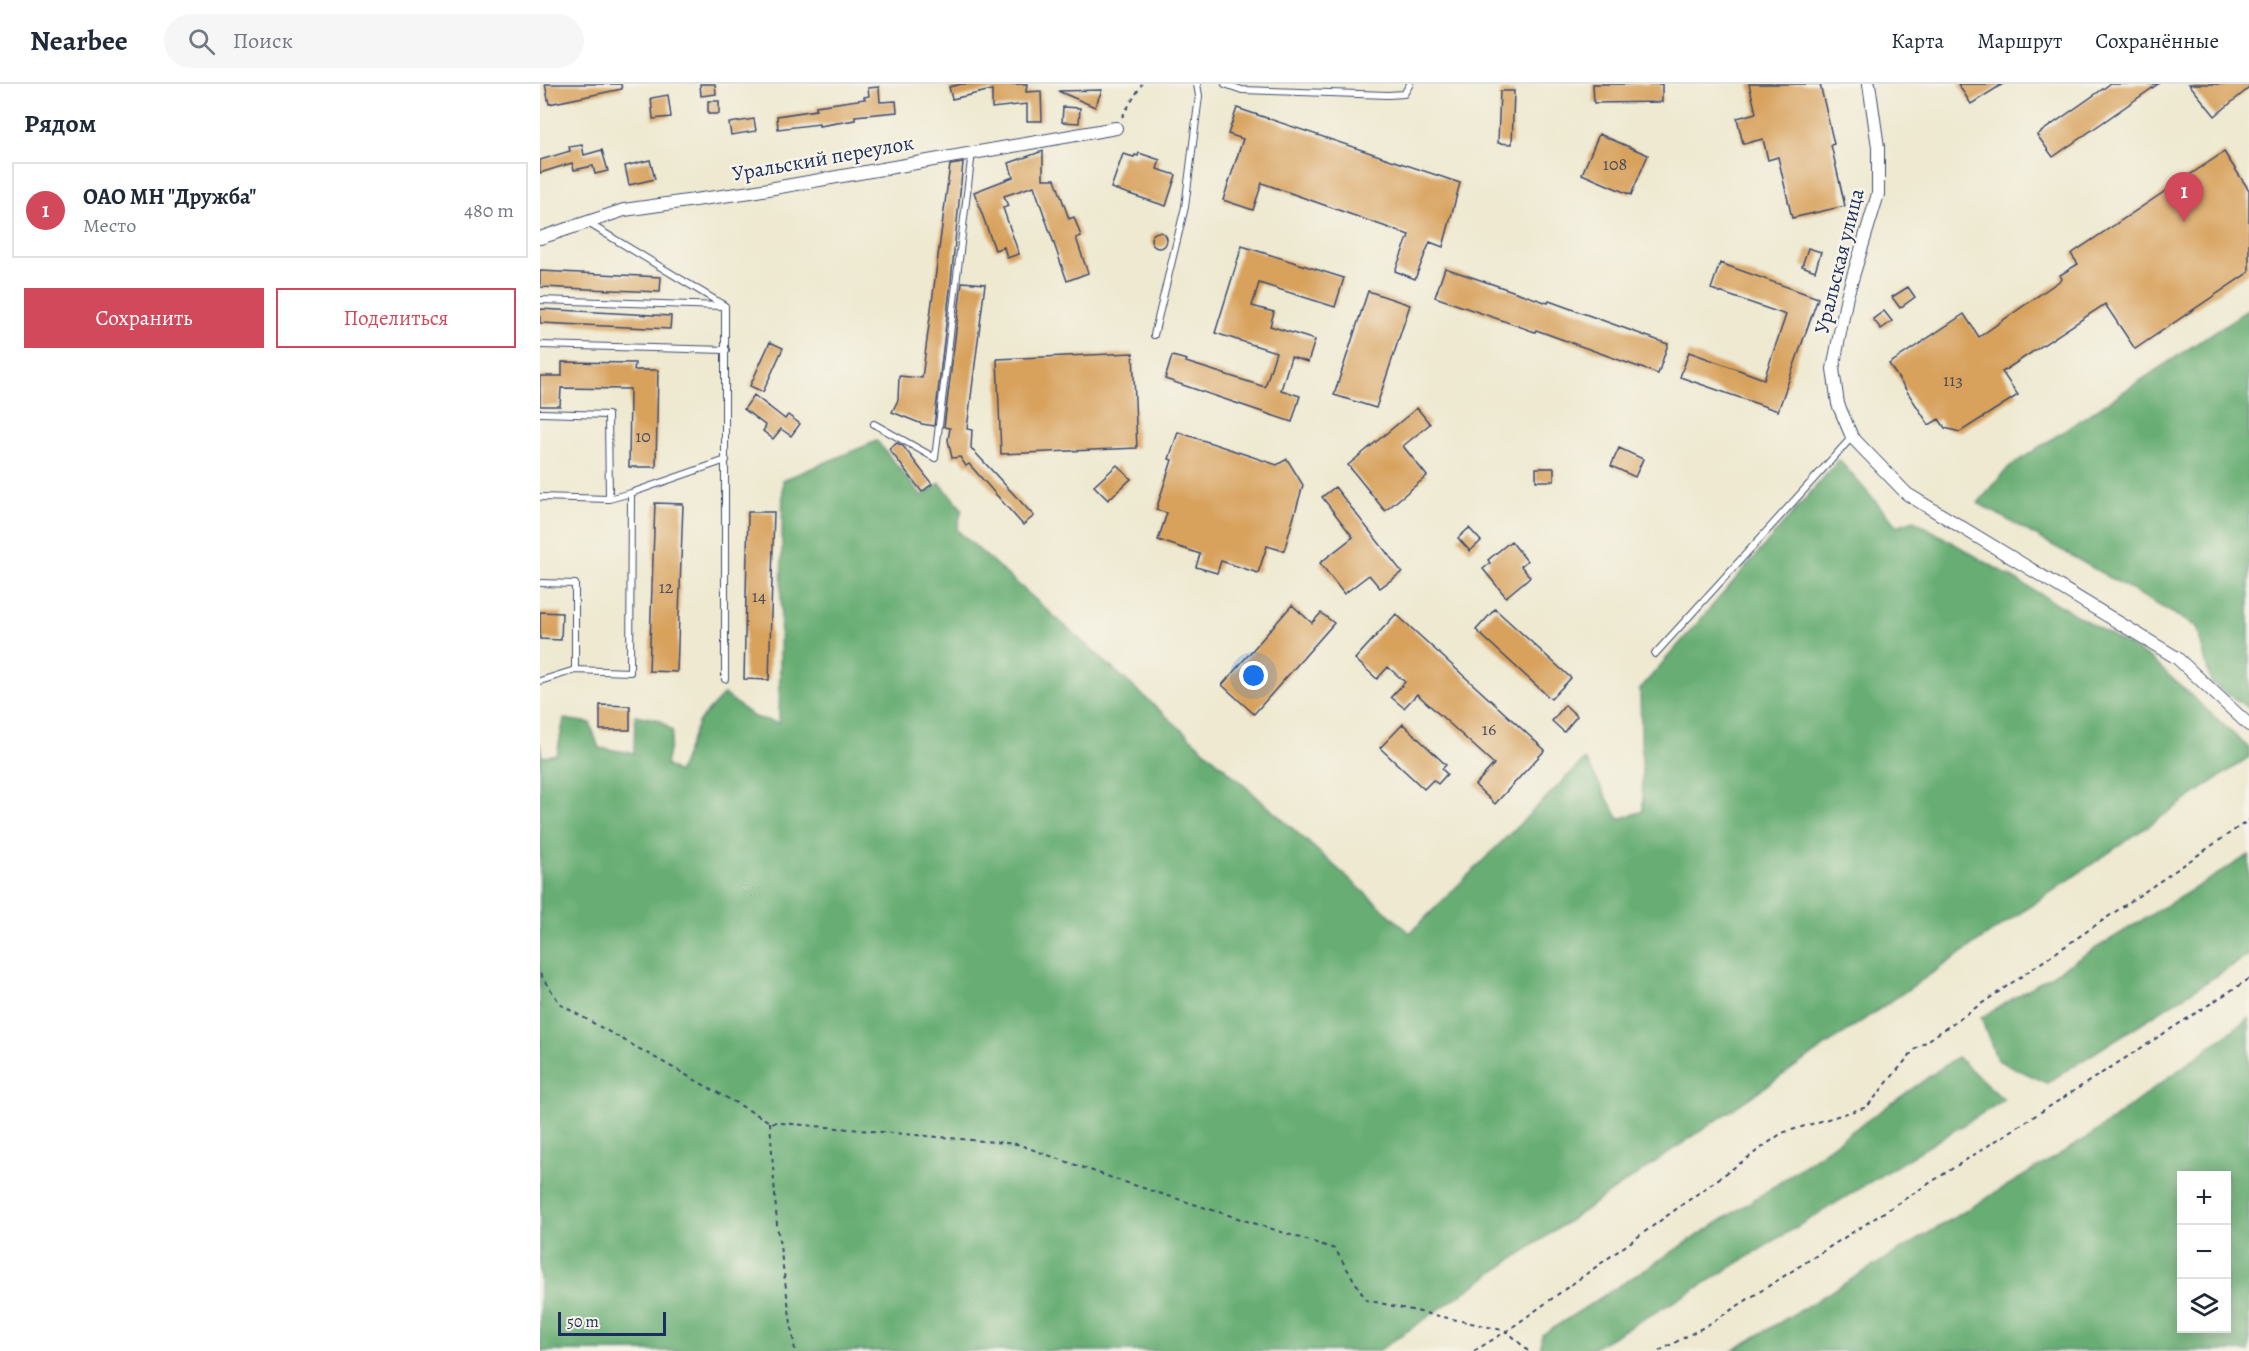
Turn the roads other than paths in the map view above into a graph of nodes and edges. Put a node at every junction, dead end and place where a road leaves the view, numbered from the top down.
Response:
1 (1197, 84) edge
2 (1225, 84) edge
3 (1410, 84) edge
4 (1869, 84) edge
5 (1116, 128) road end
6 (972, 152) junction
7 (588, 223) junction
8 (540, 238) edge
9 (540, 300) edge
10 (725, 306) junction
11 (1154, 335) dead end
12 (540, 345) edge
13 (726, 350) junction
14 (540, 413) edge
15 (874, 424) dead end
16 (1852, 437) junction
17 (726, 460) junction
18 (631, 493) junction
19 (540, 497) edge
20 (609, 499) junction
21 (540, 583) edge
22 (1655, 654) dead end
23 (575, 670) junction
24 (725, 679) dead end
25 (540, 681) edge
26 (2249, 725) edge

1 - 11 lane
2 - 3 lane
4 - 16 street, Уральская улица
5 - 6 street, Уральский переулок
6 - 7 street, Уральский переулок
6 - 15 lane
7 - 8 street, Уральский переулок
7 - 10 lane
9 - 10 lane
10 - 13 lane
12 - 13 lane
13 - 17 lane
14 - 20 lane
16 - 22 lane
16 - 26 street, Уральская улица
17 - 18 lane
17 - 24 lane
18 - 20 lane
18 - 23 lane
19 - 20 lane
21 - 23 lane
23 - 25 lane

